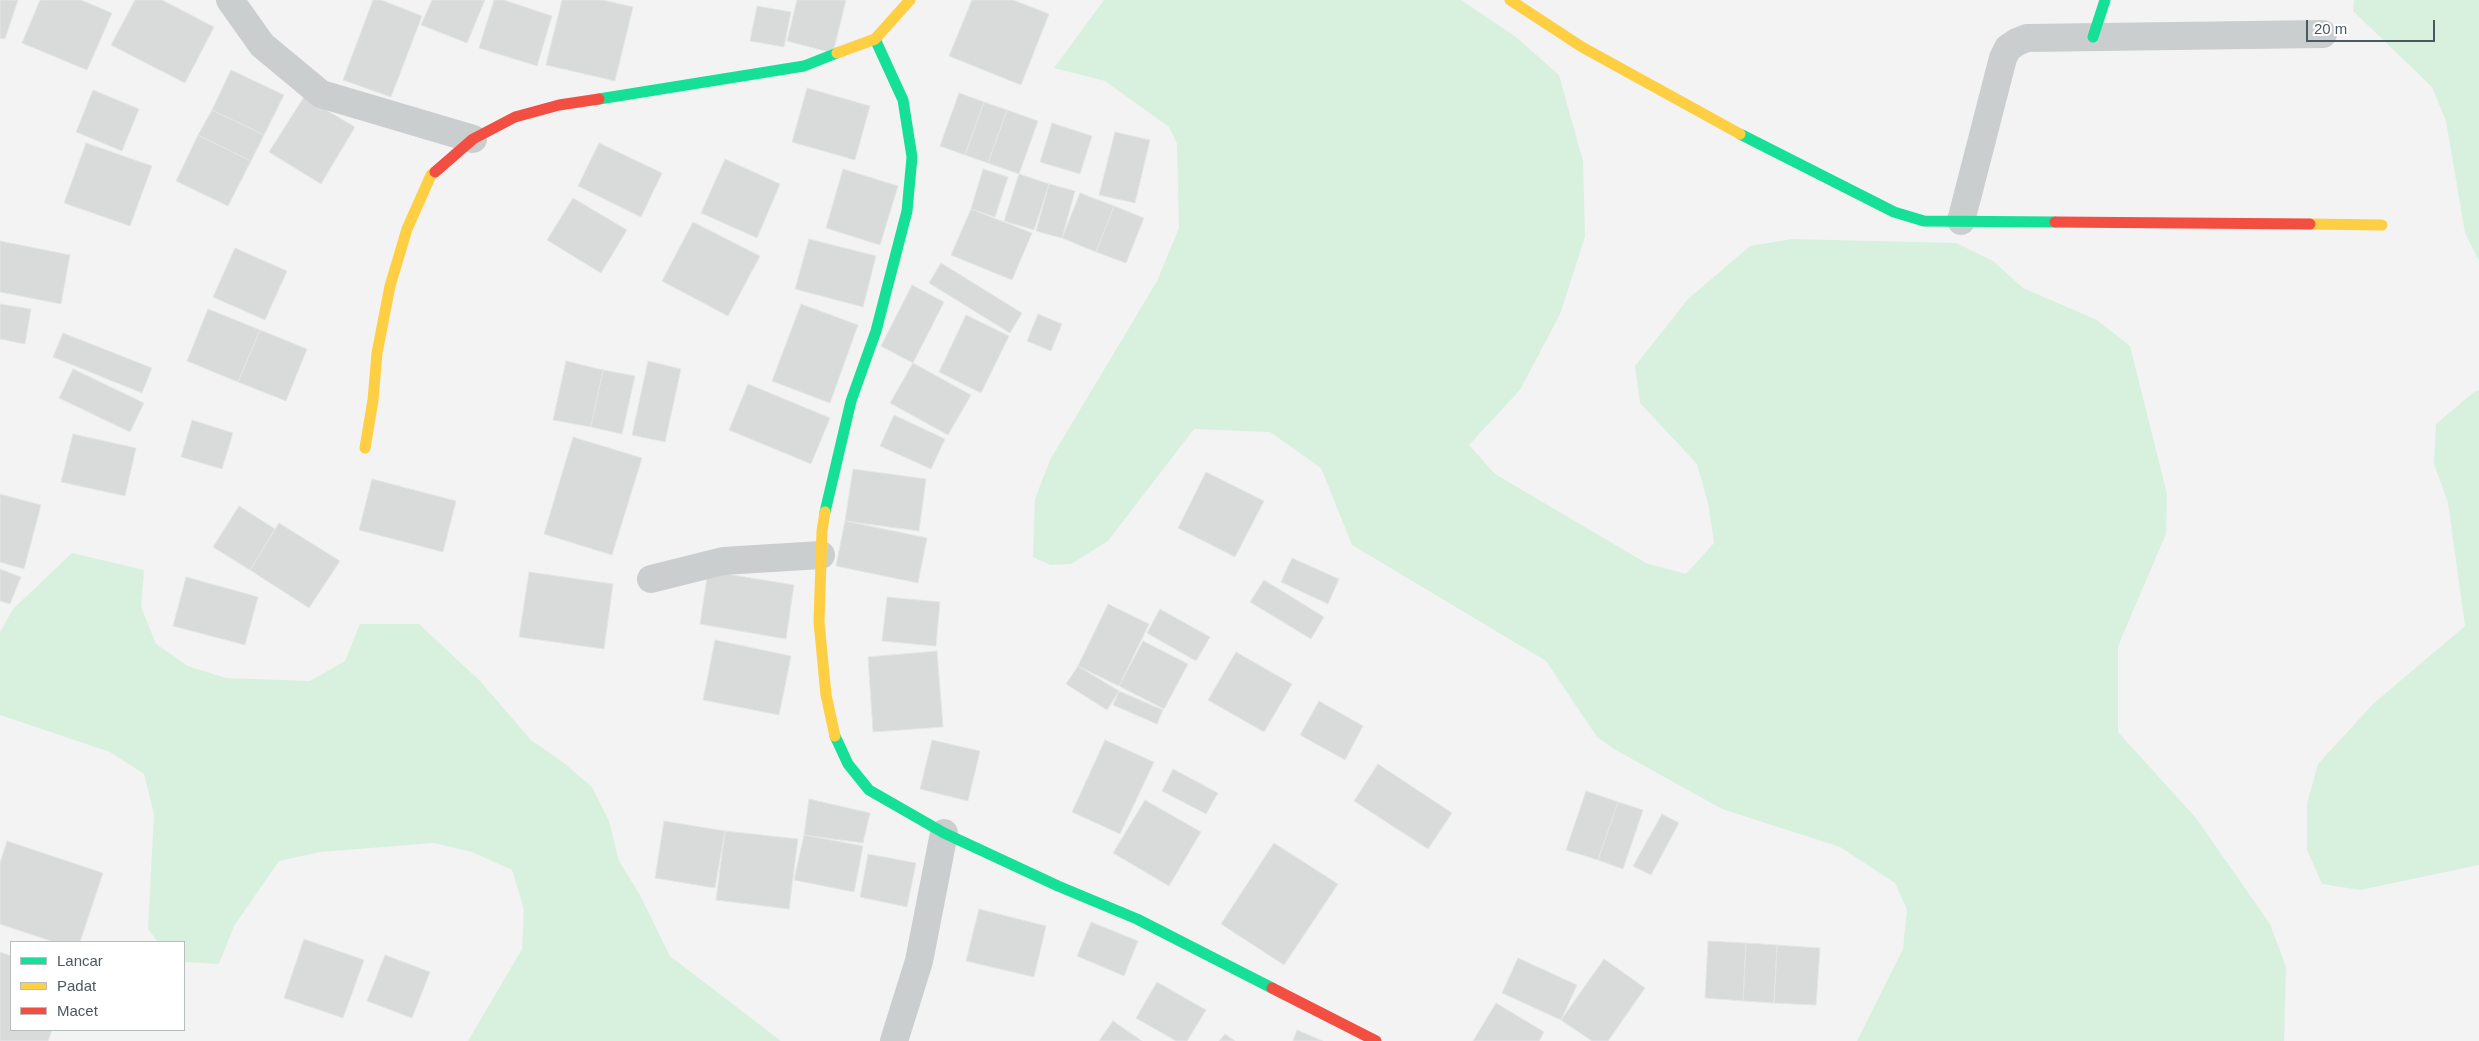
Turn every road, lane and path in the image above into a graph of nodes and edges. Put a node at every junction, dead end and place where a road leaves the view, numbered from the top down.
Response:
1 (230, 0) edge
2 (910, 0) edge
3 (1510, 0) edge
4 (2105, 0) edge
5 (2323, 34) dead end
6 (2093, 37) junction
7 (875, 39) junction
8 (473, 139) junction
9 (1961, 221) junction
10 (2382, 226) dead end
11 (365, 448) dead end
12 (821, 555) junction
13 (651, 579) dead end
14 (944, 833) junction
15 (894, 1041) edge
16 (1376, 1041) edge

1 - 8 street
2 - 7 street
3 - 9 street
4 - 6 street
5 - 6 street
6 - 9 street
7 - 8 street
7 - 12 street
8 - 11 street
9 - 10 street
12 - 13 street
12 - 14 street
14 - 15 street
14 - 16 street

